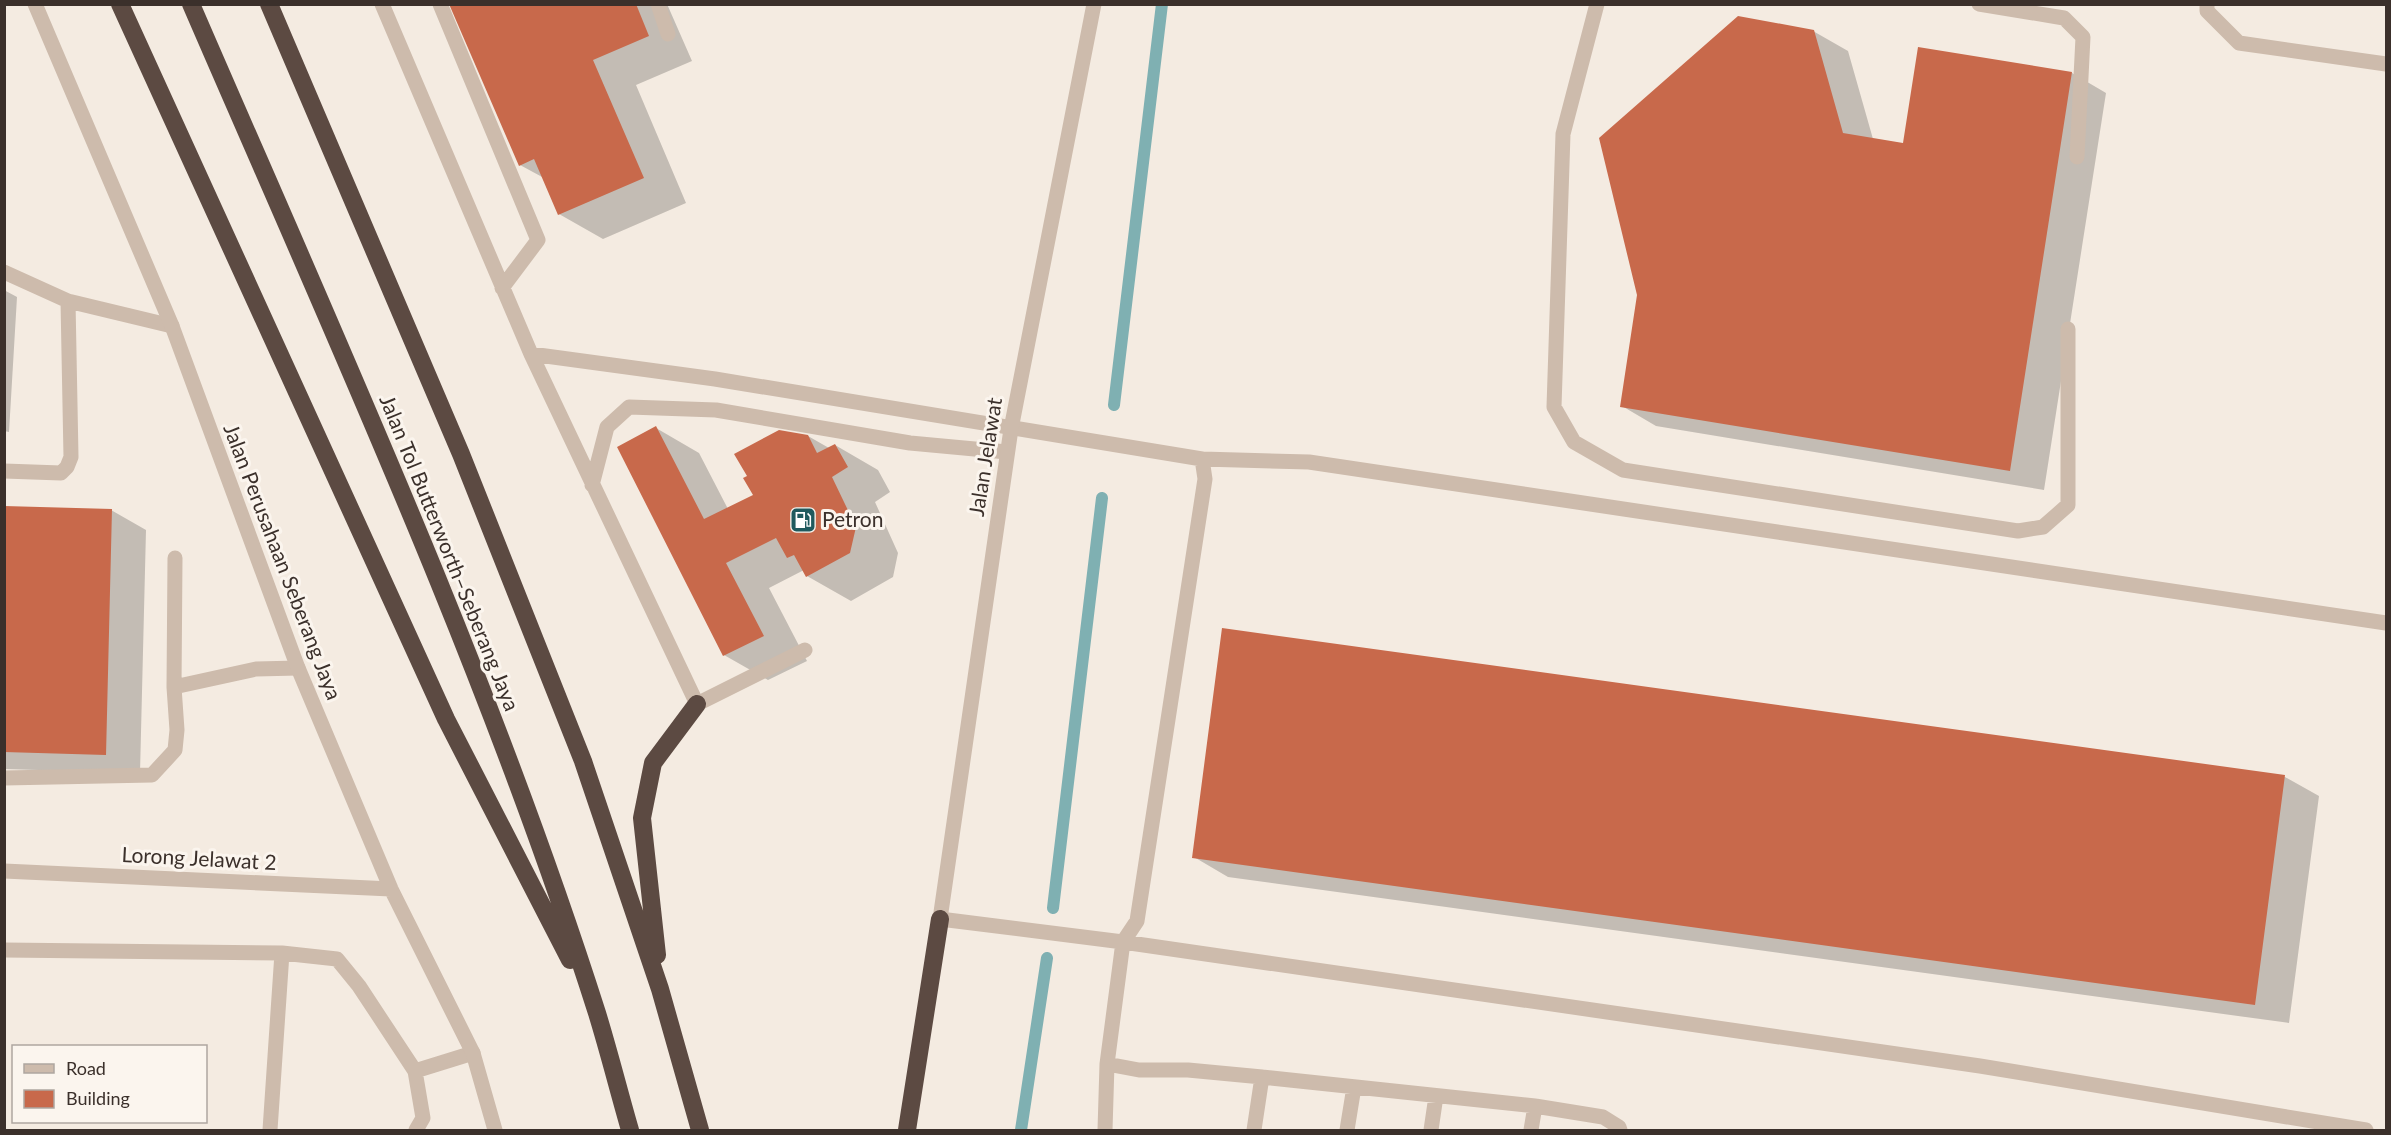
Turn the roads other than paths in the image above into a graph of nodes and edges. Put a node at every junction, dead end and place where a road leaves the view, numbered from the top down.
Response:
1 (35, 4) edge
2 (120, 4) edge
3 (191, 4) edge
4 (269, 4) edge
5 (382, 4) edge
6 (440, 4) edge
7 (658, 4) edge
8 (1094, 4) edge
9 (1597, 4) edge
10 (1979, 4) edge
11 (2207, 4) edge
12 (668, 34) dead end
13 (2386, 64) edge
14 (2078, 157) dead end
15 (4, 272) edge
16 (502, 288) junction
17 (68, 301) junction
18 (172, 326) junction
19 (2068, 329) dead end
20 (531, 354) junction
21 (1011, 429) junction
22 (1007, 453) junction
23 (1202, 459) junction
24 (4, 471) edge
25 (592, 485) junction
26 (175, 558) dead end
27 (2386, 623) edge
28 (806, 650) dead end
29 (298, 668) junction
30 (174, 687) junction
31 (697, 704) junction
32 (4, 778) edge
33 (4, 871) edge
34 (391, 889) junction
35 (940, 919) junction
36 (1124, 942) junction
37 (4, 950) edge
38 (282, 953) junction
39 (660, 989) junction
40 (598, 1015) junction
41 (473, 1053) junction
42 (1107, 1064) junction
43 (415, 1071) junction
44 (1262, 1077) junction
45 (1354, 1087) junction
46 (1436, 1096) junction
47 (1535, 1106) junction
48 (270, 1131) edge
49 (416, 1131) edge
50 (495, 1131) edge
51 (630, 1131) edge
52 (699, 1131) edge
53 (907, 1131) edge
54 (1105, 1131) edge
55 (1254, 1131) edge
56 (1347, 1131) edge
57 (1431, 1131) edge
58 (1531, 1131) edge
59 (1620, 1131) edge
60 (2366, 1131) edge

1 - 18 street, Jalan Perusahaan Seberang Jaya
2 - 40 highway
3 - 40 highway, Jalan Tol Butterworth–Seberang Jaya
4 - 39 highway
5 - 16 street
6 - 16 street
7 - 12 street
8 - 21 street, Jalan Jelawat
9 - 19 street
10 - 14 street
11 - 13 street
15 - 17 street
16 - 20 street
17 - 18 street
17 - 24 street
18 - 29 street, Jalan Perusahaan Seberang Jaya
20 - 21 street
20 - 25 street
21 - 22 street, Jalan Jelawat
21 - 23 street
22 - 25 street
22 - 35 street, Jalan Jelawat
23 - 27 street
23 - 36 street
25 - 31 street
26 - 30 street
28 - 31 street
29 - 30 street
29 - 34 street, Jalan Perusahaan Seberang Jaya
30 - 32 street
31 - 39 highway
33 - 34 street, Lorong Jelawat 2
34 - 41 street, Jalan Perusahaan Seberang Jaya
35 - 36 street
35 - 53 highway
36 - 42 street
36 - 60 street
37 - 38 street
38 - 43 street
38 - 48 street
39 - 52 highway
40 - 51 highway, Jalan Tol Butterworth–Seberang Jaya
41 - 43 street
41 - 50 street, Jalan Perusahaan Seberang Jaya
42 - 44 street
42 - 54 street
43 - 49 street
44 - 45 street
44 - 55 street
45 - 46 street
45 - 56 street
46 - 47 street
46 - 57 street
47 - 58 street
47 - 59 street

